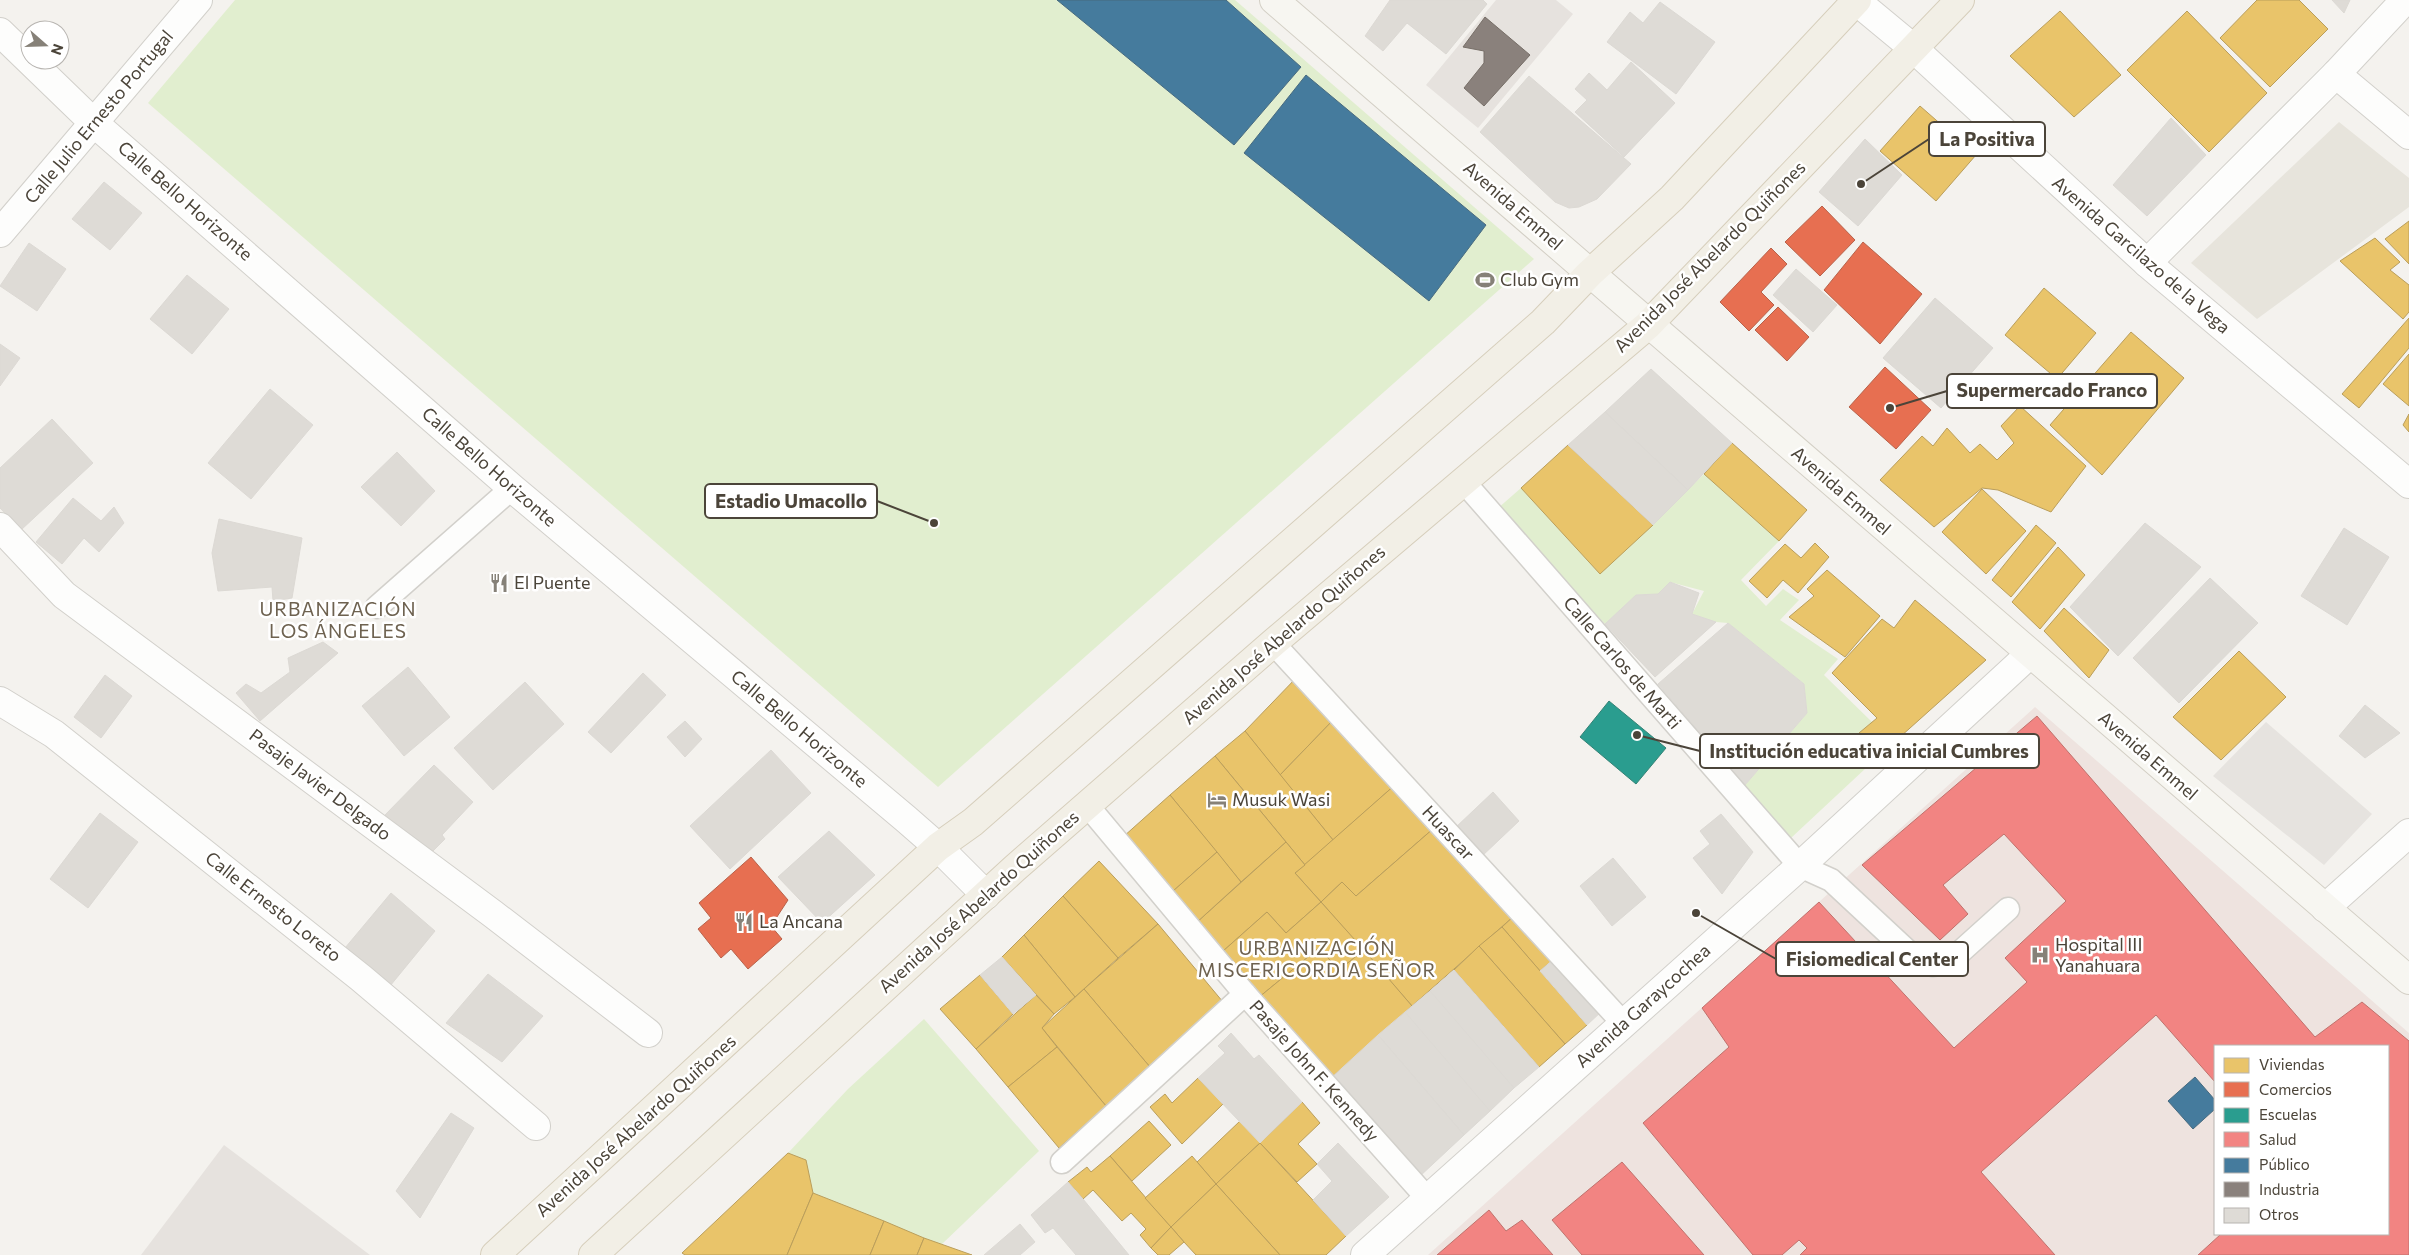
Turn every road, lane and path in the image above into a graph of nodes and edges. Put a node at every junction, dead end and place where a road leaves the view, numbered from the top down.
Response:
1 (198, 0) edge
2 (1274, 0) edge
3 (1856, 0) edge
4 (1960, 0) edge
5 (2405, 0) edge
6 (0, 32) edge
7 (1913, 48) junction
8 (2336, 74) junction
9 (94, 123) junction
10 (2409, 135) edge
11 (0, 233) edge
12 (2146, 263) junction
13 (1589, 274) junction
14 (1648, 325) junction
15 (1464, 482) junction
16 (2409, 484) edge
17 (512, 488) junction
18 (0, 527) edge
19 (377, 608) dead end
20 (1273, 644) junction
21 (2030, 654) junction
22 (0, 702) edge
23 (1087, 805) junction
24 (2409, 833) edge
25 (938, 847) junction
26 (1800, 866) junction
27 (986, 895) junction
28 (2325, 908) junction
29 (2008, 909) dead end
30 (2409, 980) edge
31 (1245, 994) junction
32 (1623, 1023) junction
33 (648, 1033) dead end
34 (536, 1126) dead end
35 (1062, 1162) dead end
36 (1427, 1198) junction
37 (494, 1255) edge
38 (593, 1255) edge
39 (1365, 1255) edge

1 - 9 street, Calle Julio Ernesto Portugal
2 - 13 street, Avenida Emmel
3 - 7 street, Avenida Garcilazo de la Vega
3 - 13 main road, Avenida José Abelardo Quiñones
4 - 7 main road, Avenida José Abelardo Quiñones
5 - 8 street
6 - 9 street, Calle Bello Horizonte
7 - 12 street, Avenida Garcilazo de la Vega
7 - 14 main road, Avenida José Abelardo Quiñones
8 - 10 street
8 - 12 street
9 - 11 street, Calle Julio Ernesto Portugal
9 - 17 street, Calle Bello Horizonte
12 - 16 street, Avenida Garcilazo de la Vega
13 - 14 street, Avenida Emmel
13 - 25 main road, Avenida José Abelardo Quiñones
14 - 15 main road, Avenida José Abelardo Quiñones
14 - 21 street, Avenida Emmel
15 - 20 main road, Avenida José Abelardo Quiñones
15 - 26 lane, Calle Carlos de Marti
17 - 19 lane
17 - 25 street, Calle Bello Horizonte
18 - 33 street, Pasaje Javier Delgado
20 - 23 main road, Avenida José Abelardo Quiñones
20 - 32 lane, Huascar
21 - 26 street, Avenida Garaycochea
21 - 28 street, Avenida Emmel
22 - 34 street, Calle Ernesto Loreto
23 - 27 main road, Avenida José Abelardo Quiñones
23 - 31 lane, Pasaje John F. Kennedy
24 - 28 street
25 - 27 street, Calle Bello Horizonte
25 - 37 main road, Avenida José Abelardo Quiñones
26 - 29 lane
26 - 32 street, Avenida Garaycochea
27 - 38 main road, Avenida José Abelardo Quiñones
28 - 30 street, Avenida Emmel
31 - 35 lane
31 - 36 lane, Pasaje John F. Kennedy
32 - 36 street, Avenida Garaycochea
36 - 39 street, Avenida Garaycochea

